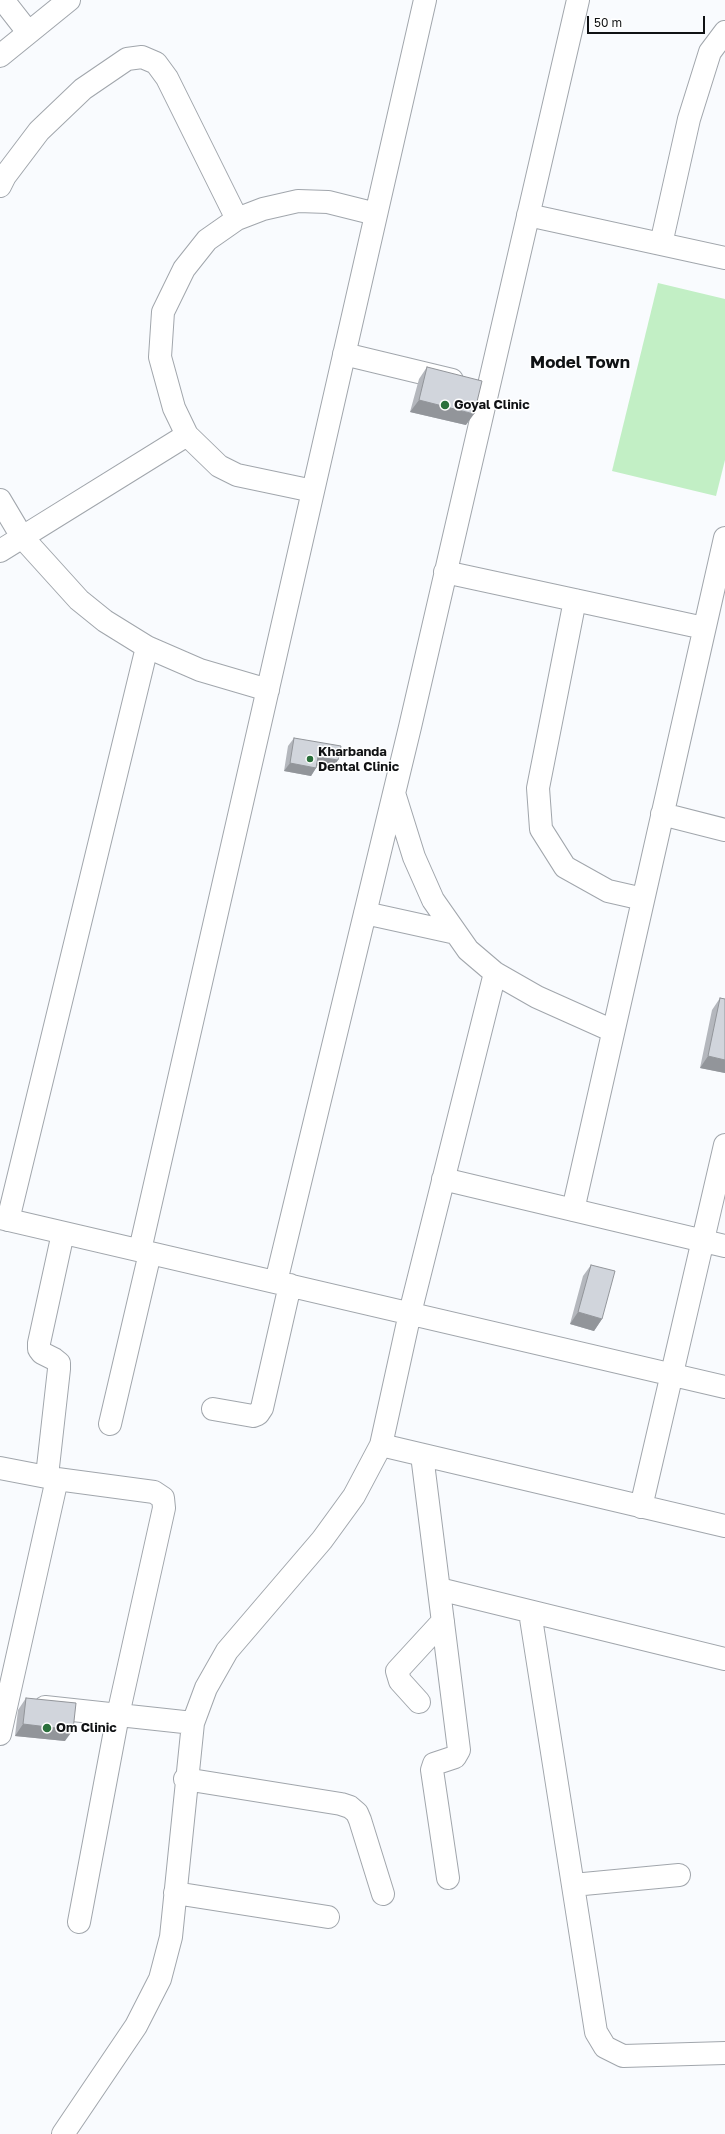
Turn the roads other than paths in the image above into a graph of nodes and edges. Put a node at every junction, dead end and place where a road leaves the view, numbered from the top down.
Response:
1 (3, 0) edge
2 (69, 0) edge
3 (425, 0) edge
4 (578, 0) edge
5 (28, 32) junction
6 (725, 32) edge
7 (0, 56) edge
8 (0, 186) edge
9 (376, 214) junction
10 (528, 215) junction
11 (237, 219) junction
12 (661, 244) junction
13 (725, 258) edge
14 (344, 354) junction
15 (488, 389) junction
16 (187, 435) junction
17 (313, 491) junction
18 (0, 500) edge
19 (22, 537) junction
20 (725, 538) edge
21 (0, 551) edge
22 (446, 572) junction
23 (575, 600) junction
24 (704, 628) junction
25 (147, 647) junction
26 (268, 690) junction
27 (394, 793) junction
28 (662, 814) junction
29 (725, 830) edge
30 (643, 899) junction
31 (365, 913) junction
32 (456, 933) junction
33 (495, 973) junction
34 (614, 1031) junction
35 (725, 1145) edge
36 (443, 1179) junction
37 (574, 1210) junction
38 (4, 1219) edge
39 (63, 1233) junction
40 (703, 1241) junction
41 (725, 1246) edge
42 (145, 1252) junction
43 (283, 1284) junction
44 (410, 1313) junction
45 (672, 1374) junction
46 (725, 1387) edge
47 (213, 1409) dead end
48 (110, 1424) dead end
49 (381, 1445) junction
50 (422, 1455) junction
51 (0, 1468) edge
52 (52, 1477) junction
53 (641, 1507) junction
54 (725, 1526) edge
55 (439, 1590) junction
56 (530, 1612) junction
57 (443, 1621) junction
58 (725, 1659) edge
59 (3, 1702) edge
60 (419, 1702) dead end
61 (118, 1715) junction
62 (193, 1723) junction
63 (0, 1734) edge
64 (185, 1779) junction
65 (680, 1876) dead end
66 (448, 1878) dead end
67 (573, 1885) junction
68 (175, 1893) junction
69 (383, 1894) dead end
70 (328, 1917) dead end
71 (79, 1922) dead end
72 (725, 2054) edge
73 (63, 2134) edge

1 - 5 street
2 - 5 street
3 - 9 street
4 - 10 street
5 - 7 street
6 - 12 street
8 - 11 street
9 - 11 street
9 - 14 street
10 - 12 street
10 - 15 street
11 - 16 street
12 - 13 street
14 - 15 street
14 - 17 street
15 - 22 street
16 - 17 street
16 - 19 street
17 - 26 street
18 - 19 street
19 - 21 street
19 - 25 street
20 - 24 street
22 - 23 street
22 - 27 street
23 - 24 street
23 - 30 street
24 - 28 street
25 - 26 street
25 - 38 street
26 - 42 street
27 - 31 street
27 - 32 street
28 - 29 street
28 - 30 street
30 - 34 street
31 - 32 street
31 - 43 street
32 - 33 street
33 - 34 street
33 - 36 street
34 - 37 street
35 - 40 street
36 - 37 street
36 - 44 street
37 - 40 street
38 - 39 street
39 - 42 street
39 - 52 street
40 - 41 street
40 - 45 street
42 - 43 street
42 - 48 street
43 - 44 street
43 - 47 street
44 - 45 street
44 - 49 street
45 - 46 street
45 - 53 street
49 - 50 street
49 - 62 street
50 - 53 street
50 - 55 street
51 - 52 street
52 - 59 street
52 - 61 street
53 - 54 street
55 - 56 street
55 - 57 street
56 - 58 street
56 - 67 street
57 - 60 street
57 - 66 street
59 - 61 street
59 - 63 street
61 - 62 street
61 - 71 street
62 - 64 street
64 - 68 street
64 - 69 street
65 - 67 street
67 - 72 street
68 - 70 street
68 - 73 street

